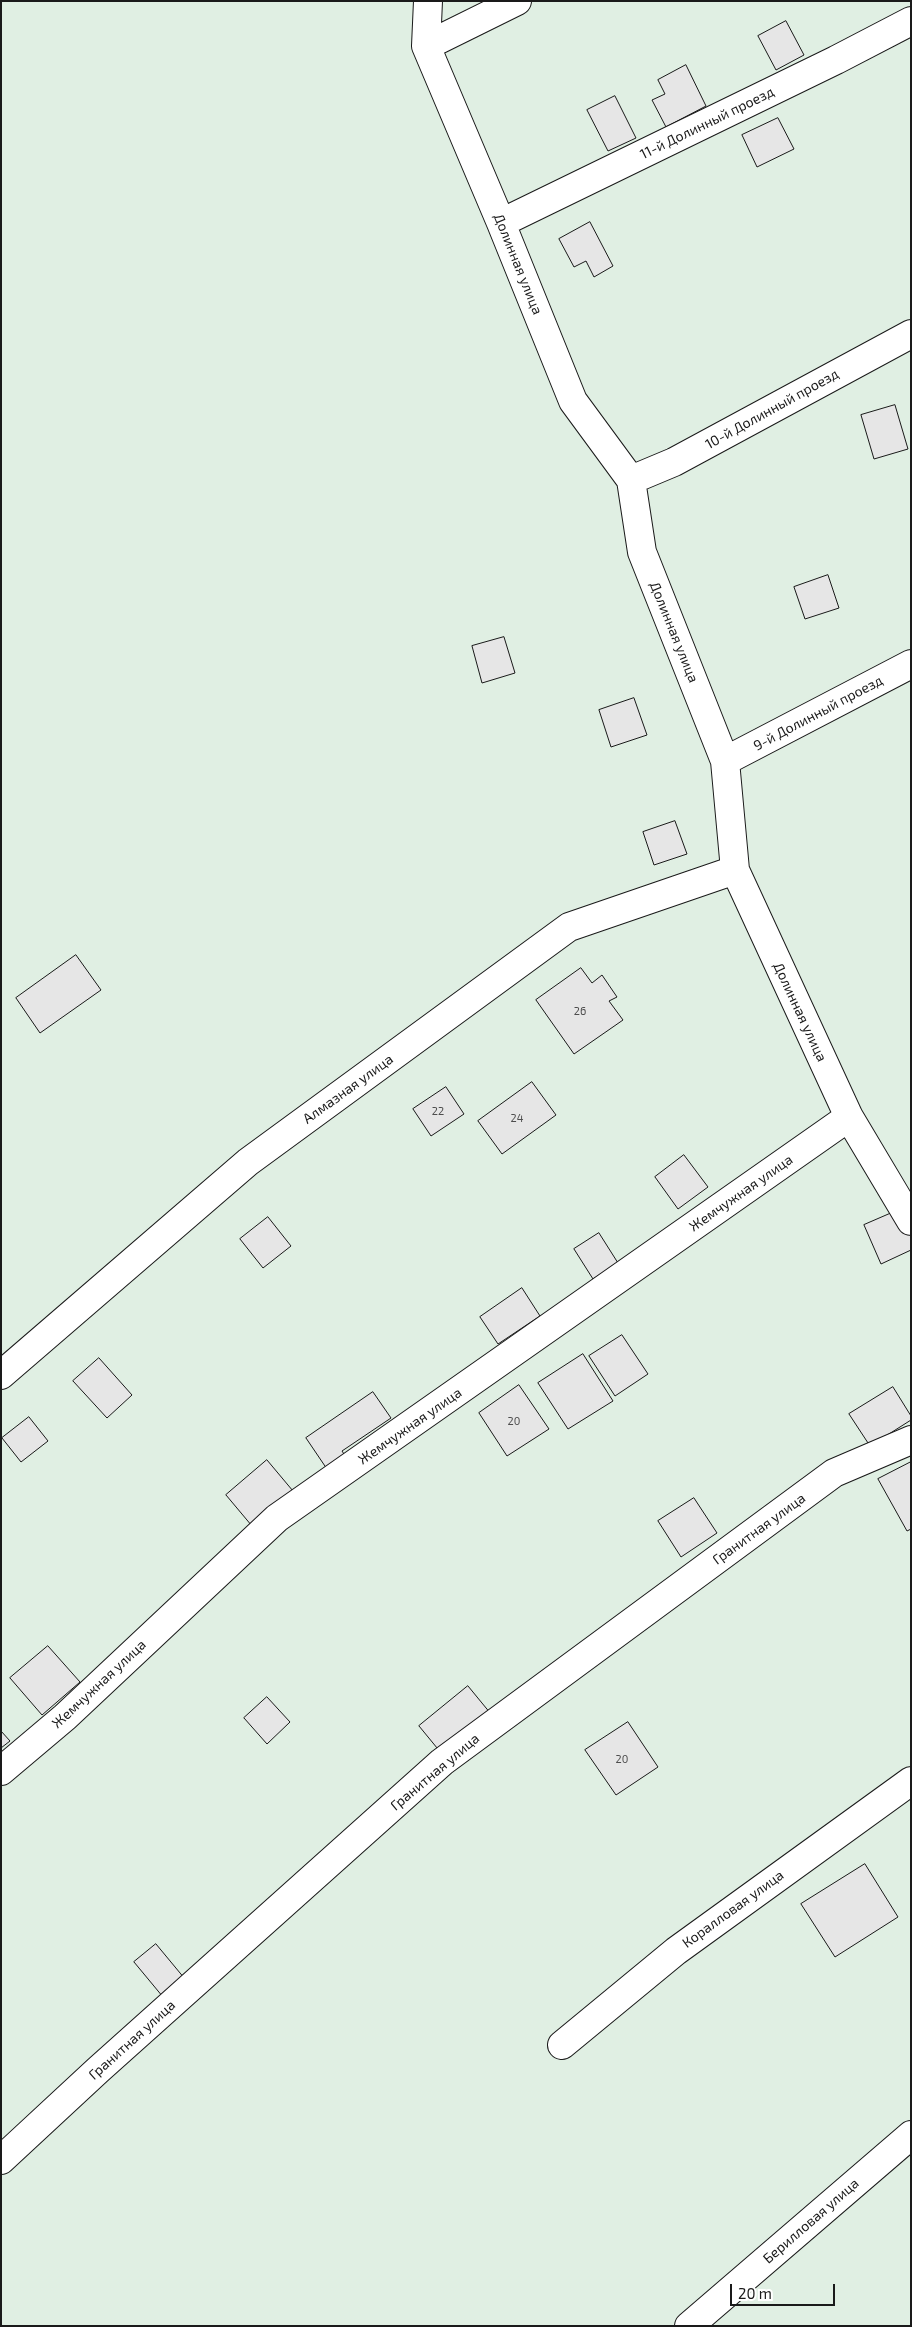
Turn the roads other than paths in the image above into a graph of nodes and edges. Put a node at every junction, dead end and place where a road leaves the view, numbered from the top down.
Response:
1 (428, 1) edge
2 (517, 1) edge
3 (911, 22) edge
4 (426, 46) junction
5 (501, 223) junction
6 (911, 334) edge
7 (631, 480) junction
8 (911, 664) edge
9 (725, 761) junction
10 (735, 870) junction
11 (848, 1117) junction
12 (911, 1221) edge
13 (1, 1375) edge
14 (911, 1440) edge
15 (1, 1771) edge
16 (911, 1781) edge
17 (562, 2044) dead end
18 (911, 2135) edge
19 (1, 2160) edge
20 (689, 2326) edge

1 - 4 street
2 - 4 street
3 - 5 street, 11-й Долинный проезд
4 - 5 street, Долинная улица
5 - 7 street, Долинная улица
6 - 7 street, 10-й Долинный проезд
7 - 9 street, Долинная улица
8 - 9 street, 9-й Долинный проезд
9 - 10 street, Долинная улица
10 - 11 street, Долинная улица
10 - 13 street, Алмазная улица
11 - 12 street, Долинная улица
11 - 15 street, Жемчужная улица
14 - 19 street, Гранитная улица
16 - 17 street, Коралловая улица
18 - 20 street, Берилловая улица

